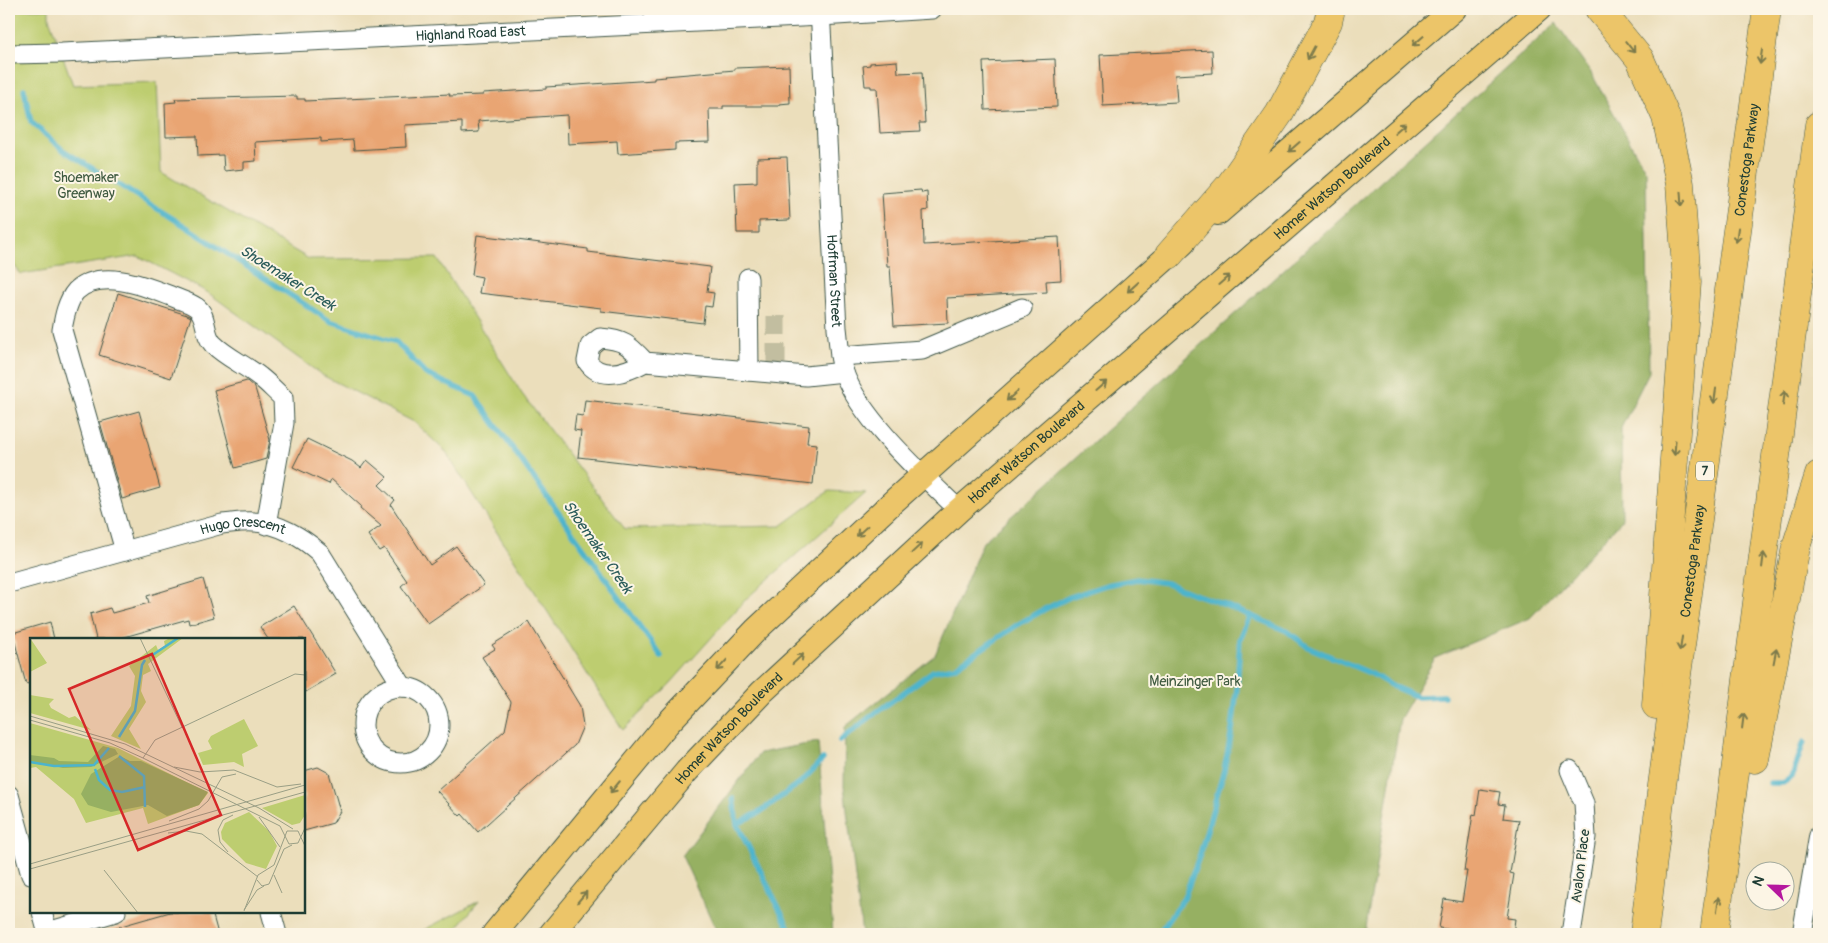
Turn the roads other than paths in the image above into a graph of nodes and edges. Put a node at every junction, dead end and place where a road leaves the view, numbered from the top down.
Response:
1 (932, 9) edge
2 (1332, 9) edge
3 (1454, 9) edge
4 (1538, 9) edge
5 (1600, 9) edge
6 (1768, 9) edge
7 (821, 12) edge
8 (9, 54) edge
9 (1819, 125) edge
10 (1169, 255) junction
11 (748, 278) dead end
12 (1022, 308) dead end
13 (645, 362) dead end
14 (842, 364) junction
15 (749, 371) junction
16 (924, 475) junction
17 (1819, 475) edge
18 (959, 510) junction
19 (266, 524) junction
20 (125, 551) junction
21 (9, 583) edge
22 (403, 687) junction
23 (1570, 770) dead end
24 (1661, 793) junction
25 (9, 795) edge
26 (1819, 835) edge
27 (30, 871) edge
28 (1723, 873) junction
29 (42, 913) edge
30 (113, 913) edge
31 (271, 913) edge
32 (48, 933) edge
33 (277, 934) edge
34 (494, 934) edge
35 (551, 934) edge
36 (1571, 934) edge
37 (1644, 934) edge
38 (1714, 934) edge
39 (1802, 934) edge

1 - 7 street, Highland Road East
2 -> 10 highway
3 -> 10 main road
18 -> 4 main road, Homer Watson Boulevard
5 -> 24 highway
6 -> 24 highway, Conestoga Parkway / 7
7 - 8 street, Highland Road East
7 - 14 street, Hoffman Street
28 -> 9 highway
10 -> 16 main road
11 - 15 street
12 - 14 street
13 - 15 street
14 - 15 street
14 - 16 street, Hoffman Street
16 - 18 street, Hoffman Street
16 -> 34 main road
28 -> 17 highway
35 -> 18 main road, Homer Watson Boulevard
19 - 20 street, Hugo Crescent
19 - 20 street
19 - 22 street, Hugo Crescent
20 - 21 street, Hugo Crescent
22 - 22 street
23 - 36 street, Avalon Place
24 - 37 highway, Conestoga Parkway / 7
25 - 27 street
26 - 39 street
38 -> 28 highway
29 - 32 street
30 - 32 street
31 - 33 street

